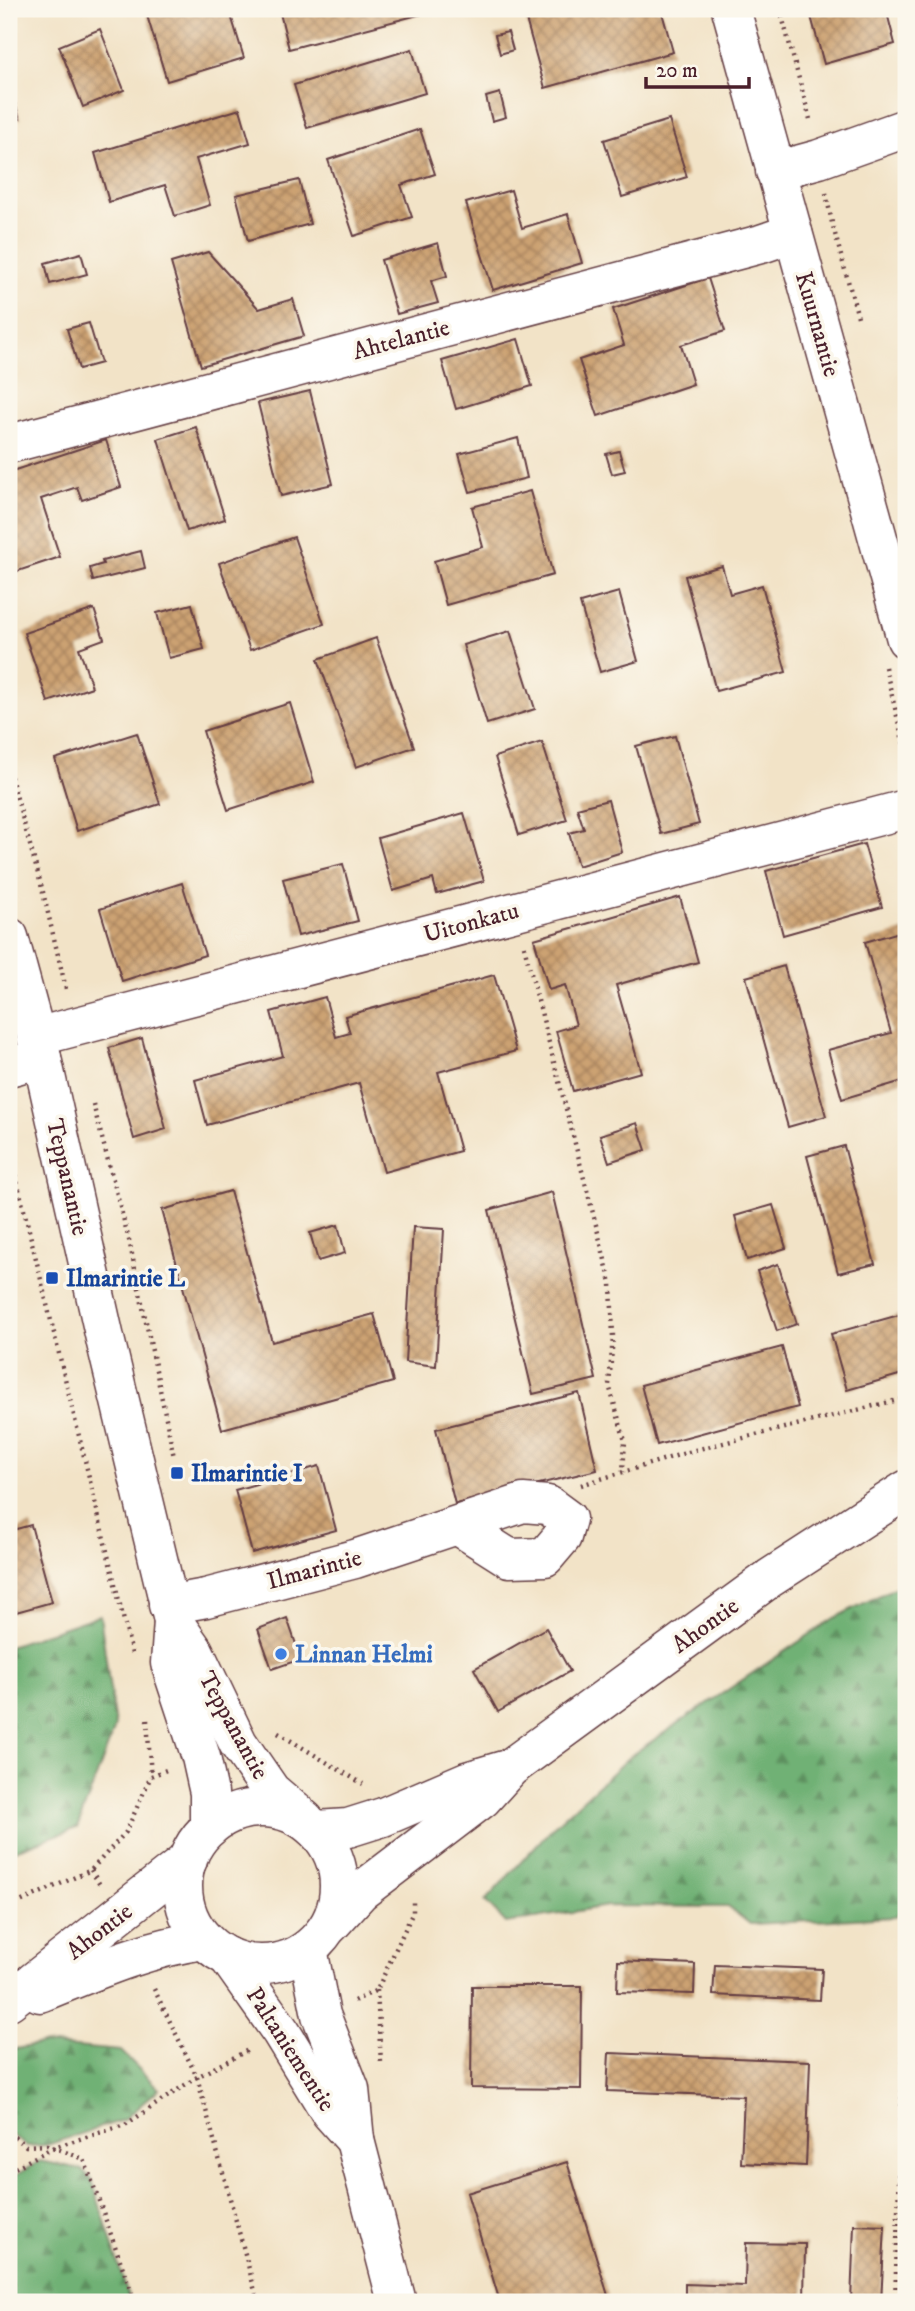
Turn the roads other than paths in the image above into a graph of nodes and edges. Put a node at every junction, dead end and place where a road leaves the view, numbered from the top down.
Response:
1 (731, 9) edge
2 (906, 128) edge
3 (775, 171) junction
4 (793, 233) junction
5 (9, 444) edge
6 (906, 639) edge
7 (906, 809) edge
8 (9, 937) edge
9 (29, 1054) edge
10 (906, 1490) edge
11 (457, 1525) junction
12 (171, 1613) junction
13 (510, 1768) junction
14 (310, 1825) junction
15 (209, 1828) junction
16 (188, 1860) junction
17 (319, 1937) junction
18 (216, 1948) junction
19 (9, 2003) edge
20 (355, 2140) junction
21 (397, 2302) edge

1 - 3 street, Kuurnantie
2 - 3 street
3 - 4 street, Kuurnantie
4 - 5 street, Ahtelantie
4 - 6 street, Kuurnantie
7 - 9 street, Uitonkatu
8 - 9 street, Teppanantie
9 - 12 street, Teppanantie
10 - 13 street, Ahontie
11 - 11 street, Ilmarintie
11 - 12 street, Ilmarintie
12 - 14 street, Teppanantie
12 - 15 street, Teppanantie
13 - 14 street, Ahontie
13 - 17 street, Ahontie
14 - 15 street
14 - 17 street
15 - 16 street
16 - 18 street
16 - 19 street, Ahontie
17 - 18 street
17 - 20 street, Paltaniementie
18 - 19 street, Ahontie
18 - 20 street, Paltaniementie
20 - 21 street, Paltaniementie

